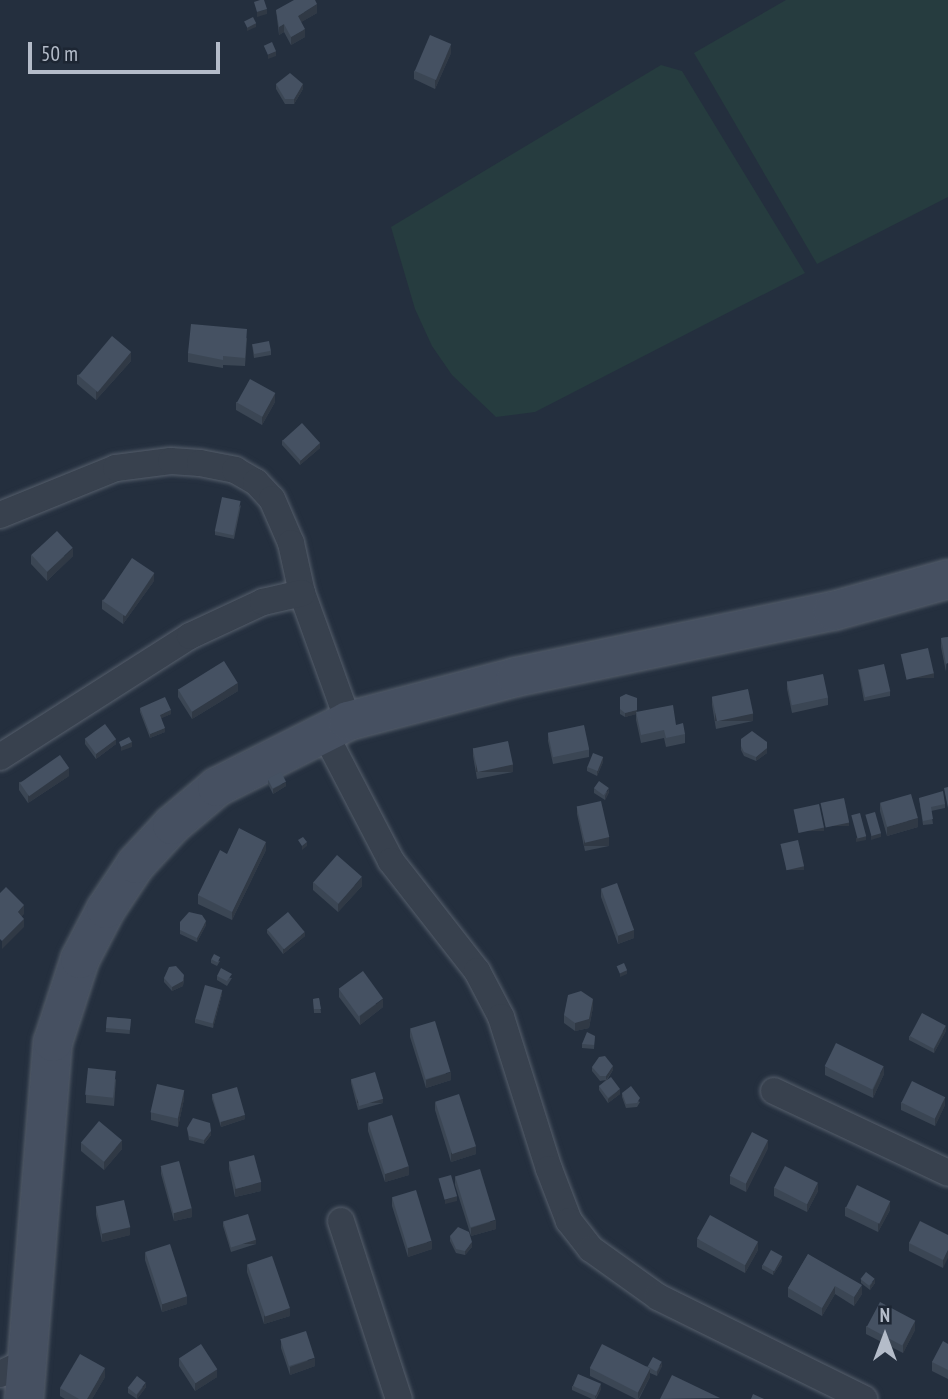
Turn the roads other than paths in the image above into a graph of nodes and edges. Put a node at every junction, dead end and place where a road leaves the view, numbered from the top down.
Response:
1 (0, 515) edge
2 (948, 579) edge
3 (302, 593) junction
4 (337, 727) junction
5 (0, 757) edge
6 (774, 1091) dead end
7 (948, 1173) edge
8 (341, 1221) dead end
9 (17, 1378) edge
10 (398, 1399) edge
11 (864, 1399) edge

1 - 3 street
2 - 4 street
3 - 4 street
3 - 5 street
4 - 9 street
4 - 11 street
6 - 7 street
8 - 10 street

